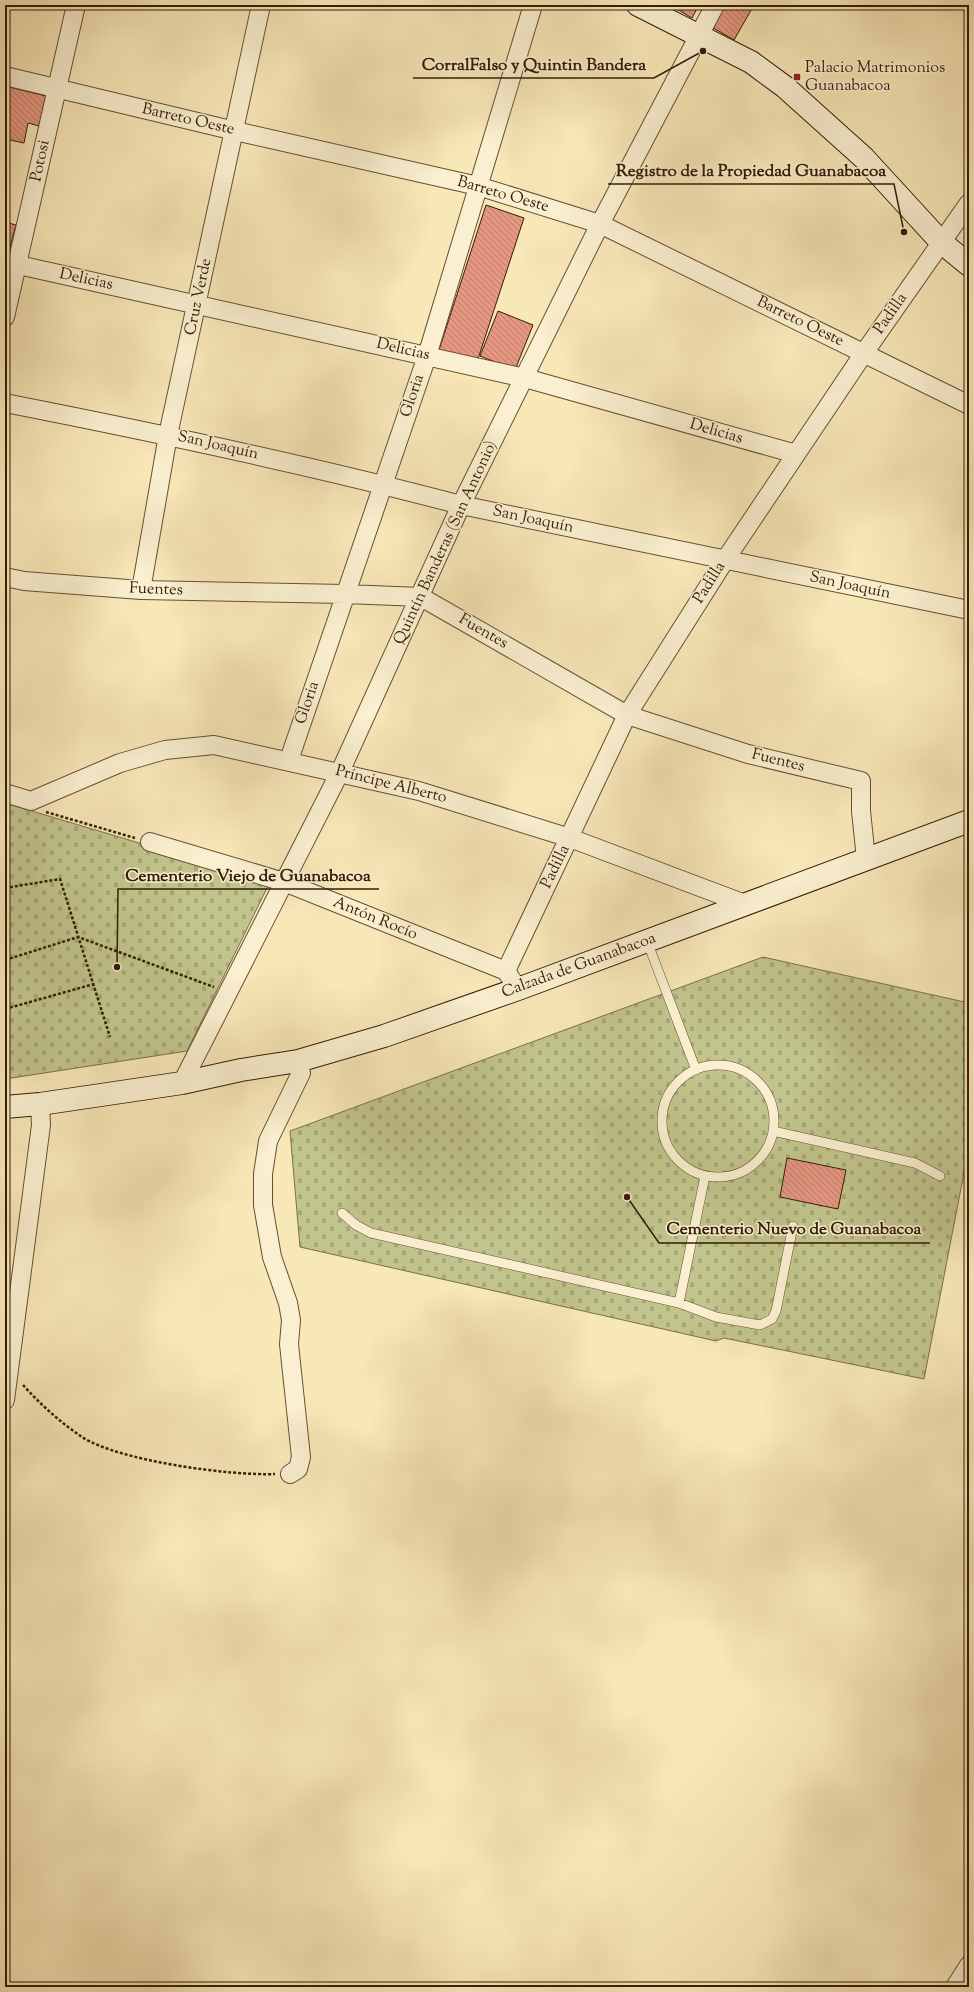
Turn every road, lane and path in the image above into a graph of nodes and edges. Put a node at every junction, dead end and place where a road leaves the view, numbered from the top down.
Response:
1 (76, 5) edge
2 (261, 5) edge
3 (533, 5) edge
4 (638, 5) edge
5 (715, 5) edge
6 (699, 35) junction
7 (5, 76) edge
8 (56, 89) junction
9 (235, 131) junction
10 (478, 186) junction
11 (969, 203) edge
12 (600, 224) junction
13 (941, 242) junction
14 (11, 264) edge
15 (969, 265) edge
16 (197, 304) junction
17 (5, 317) edge
18 (864, 353) junction
19 (427, 356) junction
20 (525, 378) junction
21 (5, 403) edge
22 (969, 405) edge
23 (168, 435) junction
24 (796, 454) junction
25 (382, 485) junction
26 (461, 506) junction
27 (725, 560) junction
28 (5, 577) edge
29 (141, 590) junction
30 (345, 594) junction
31 (421, 597) junction
32 (969, 610) edge
33 (627, 715) junction
34 (289, 760) junction
35 (340, 772) junction
36 (5, 793) edge
37 (31, 801) junction
38 (969, 821) edge
39 (570, 838) junction
40 (150, 842) joint
41 (866, 859) junction
42 (284, 882) junction
43 (5, 888) edge
44 (745, 904) junction
45 (78, 936) junction
46 (647, 941) junction
47 (5, 960) edge
48 (512, 980) junction
49 (94, 984) junction
50 (214, 987) dead end
51 (5, 1009) edge
52 (110, 1037) dead end
53 (298, 1061) junction
54 (696, 1070) junction
55 (182, 1083) junction
56 (40, 1104) junction
57 (5, 1107) edge
58 (773, 1130) junction
59 (705, 1176) junction
60 (940, 1176) dead end
61 (342, 1213) dead end
62 (793, 1226) dead end
63 (679, 1303) junction
64 (8, 1379) junction
65 (5, 1400) edge
66 (290, 1474) joint
67 (969, 1965) edge
68 (955, 1987) edge

1 - 8 street, Potosi
2 - 9 street, Cruz Verde
3 - 10 street, Gloria
4 - 6 main road
5 - 6 street, Quintín Banderas (San Antonio)
6 - 12 street, Quintín Banderas (San Antonio)
6 - 13 main road
7 - 8 street, Barreto Oeste
8 - 9 street, Barreto Oeste
8 - 14 street, Potosi
9 - 10 street, Barreto Oeste
9 - 16 street, Cruz Verde
10 - 12 street, Barreto Oeste
10 - 19 street, Gloria
11 - 13 street, Padilla
12 - 18 street, Barreto Oeste
12 - 20 street, Quintín Banderas (San Antonio)
13 - 15 main road
13 - 18 street, Padilla
14 - 16 street, Delicias
14 - 17 street, Potosi
16 - 19 street, Delicias
16 - 23 street, Cruz Verde
18 - 22 street, Barreto Oeste
18 - 24 street, Padilla
19 - 20 street, Delicias
19 - 25 street, Gloria
20 - 24 street, Delicias
20 - 26 street, Quintín Banderas (San Antonio)
21 - 23 street, San Joaquín
23 - 25 street, San Joaquín
23 - 29 street, Cruz Verde
24 - 27 street, Padilla
25 - 26 street, San Joaquín
25 - 30 street, Gloria
26 - 27 street, San Joaquín
26 - 31 street, Quintín Banderas (San Antonio)
27 - 32 street, San Joaquín
27 - 33 street, Padilla
28 - 29 street, Fuentes
29 - 30 street, Fuentes
30 - 31 street, Fuentes
30 - 34 street, Gloria
31 - 33 street, Fuentes
31 - 35 street, Quintín Banderas (San Antonio)
33 - 39 street, Padilla
33 - 41 street, Fuentes
34 - 35 street, Príncipe Alberto
34 - 37 street, Príncipe Alberto
35 - 39 street, Príncipe Alberto
35 - 42 street, Quintín Banderas (San Antonio)
36 - 37 street
37 - 40 path
38 - 41 main road, Calzada de Guanabacoa
39 - 44 street, Príncipe Alberto
39 - 48 street, Padilla
40 - 42 street, Antón Rocío
41 - 44 main road, Calzada de Guanabacoa
42 - 48 street, Antón Rocío
42 - 55 street, Quintín Banderas (San Antonio)
43 - 45 path
44 - 46 main road, Calzada de Guanabacoa
45 - 47 path
45 - 49 path
45 - 50 path
46 - 48 main road, Calzada de Guanabacoa
46 - 54 lane
48 - 53 main road, Calzada de Guanabacoa
49 - 51 path
49 - 52 path
53 - 55 main road, Calzada de Guanabacoa
53 - 66 street
54 - 58 lane
54 - 59 lane
55 - 56 main road, Calzada de Guanabacoa
56 - 57 main road, Calzada de Guanabacoa
56 - 64 street
58 - 59 lane
58 - 60 lane
59 - 63 lane
61 - 63 lane
62 - 63 lane
64 - 65 street
64 - 66 path
67 - 68 street

